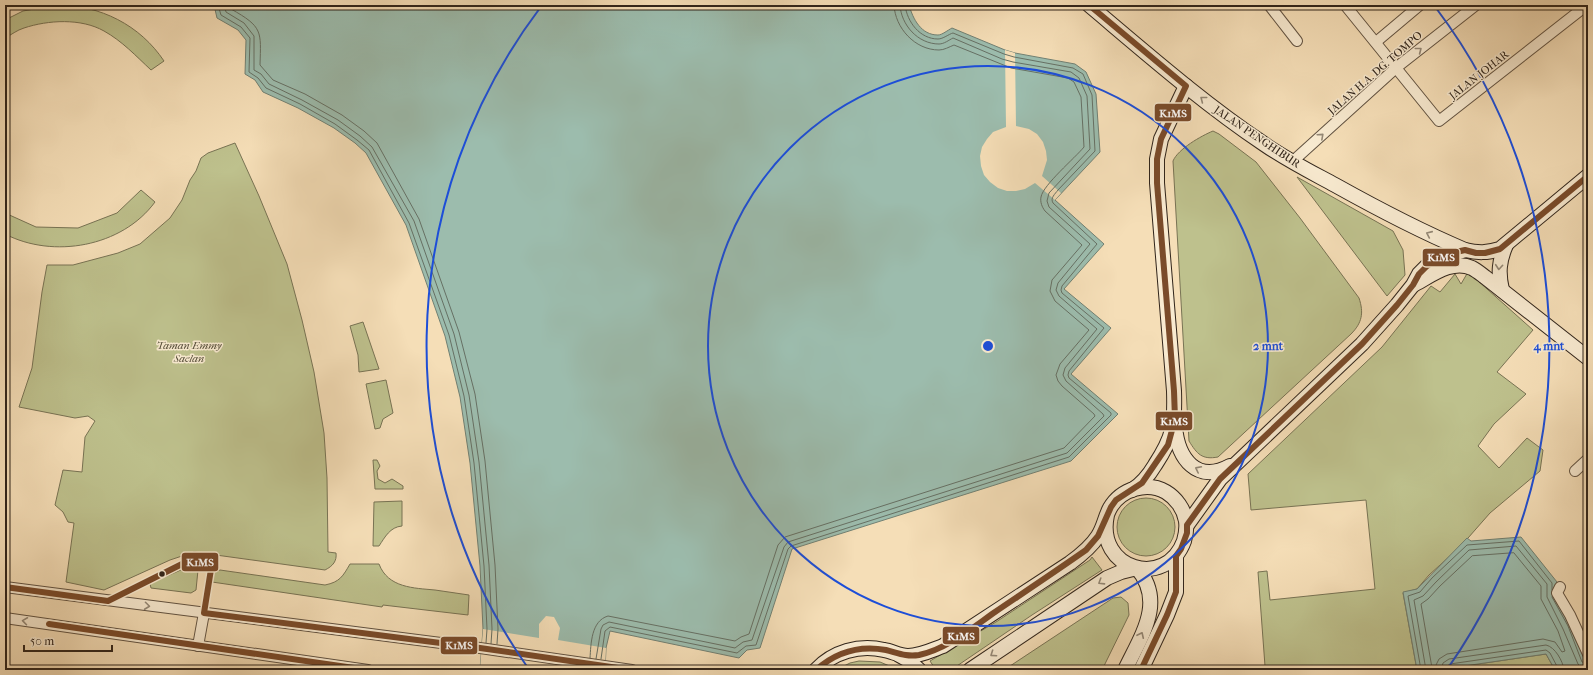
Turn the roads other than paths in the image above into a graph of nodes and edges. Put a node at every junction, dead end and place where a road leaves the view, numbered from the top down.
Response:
1 (1089, 5) edge
2 (1270, 5) edge
3 (1346, 5) edge
4 (1420, 5) edge
5 (1476, 5) edge
6 (1587, 5) edge
7 (1298, 41) dead end
8 (1376, 42) junction
9 (1397, 67) junction
10 (1186, 86) junction
11 (1292, 162) junction
12 (1588, 176) edge
13 (1506, 245) junction
14 (1465, 250) junction
15 (1413, 285) junction
16 (1502, 290) junction
17 (1588, 358) edge
18 (1175, 418) junction
19 (1588, 459) edge
20 (1234, 464) junction
21 (1575, 471) dead end
22 (1132, 490) junction
23 (1107, 516) junction
24 (1187, 525) junction
25 (1176, 556) junction
26 (1137, 568) junction
27 (5, 587) edge
28 (1560, 587) dead end
29 (204, 613) junction
30 (5, 618) edge
31 (198, 646) junction
32 (897, 654) junction
33 (1588, 654) edge
34 (368, 670) edge
35 (632, 670) edge
36 (816, 670) edge
37 (920, 670) edge
38 (970, 670) edge
39 (1125, 670) edge
40 (1141, 670) edge

1 - 10 main road, JALAN PENGHIBUR
2 - 7 street
3 - 8 street
4 - 8 street
9 -> 5 street, JALAN H.A. DG. TOMPO
6 - 9 street, JALAN JOHAR
8 - 9 street
11 -> 9 street, JALAN H.A. DG. TOMPO
11 -> 10 main road, JALAN PENGHIBUR
10 - 18 main road
14 -> 11 main road, JALAN PENGHIBUR
12 - 13 main road
13 - 14 main road
13 -> 16 main road
14 - 15 main road
15 - 16 main road
15 - 20 main road
16 - 17 main road
20 -> 18 main road
18 - 22 main road
19 - 21 street
20 - 24 main road
22 - 23 main road
22 - 24 main road
23 - 26 main road
23 - 32 main road
24 - 25 main road
25 - 26 main road
25 - 40 main road
26 -> 38 main road
39 -> 26 main road
27 -> 29 street
28 - 33 street
29 - 31 street
29 - 35 street
31 -> 30 street
31 - 34 street
32 - 36 main road
32 - 37 main road

